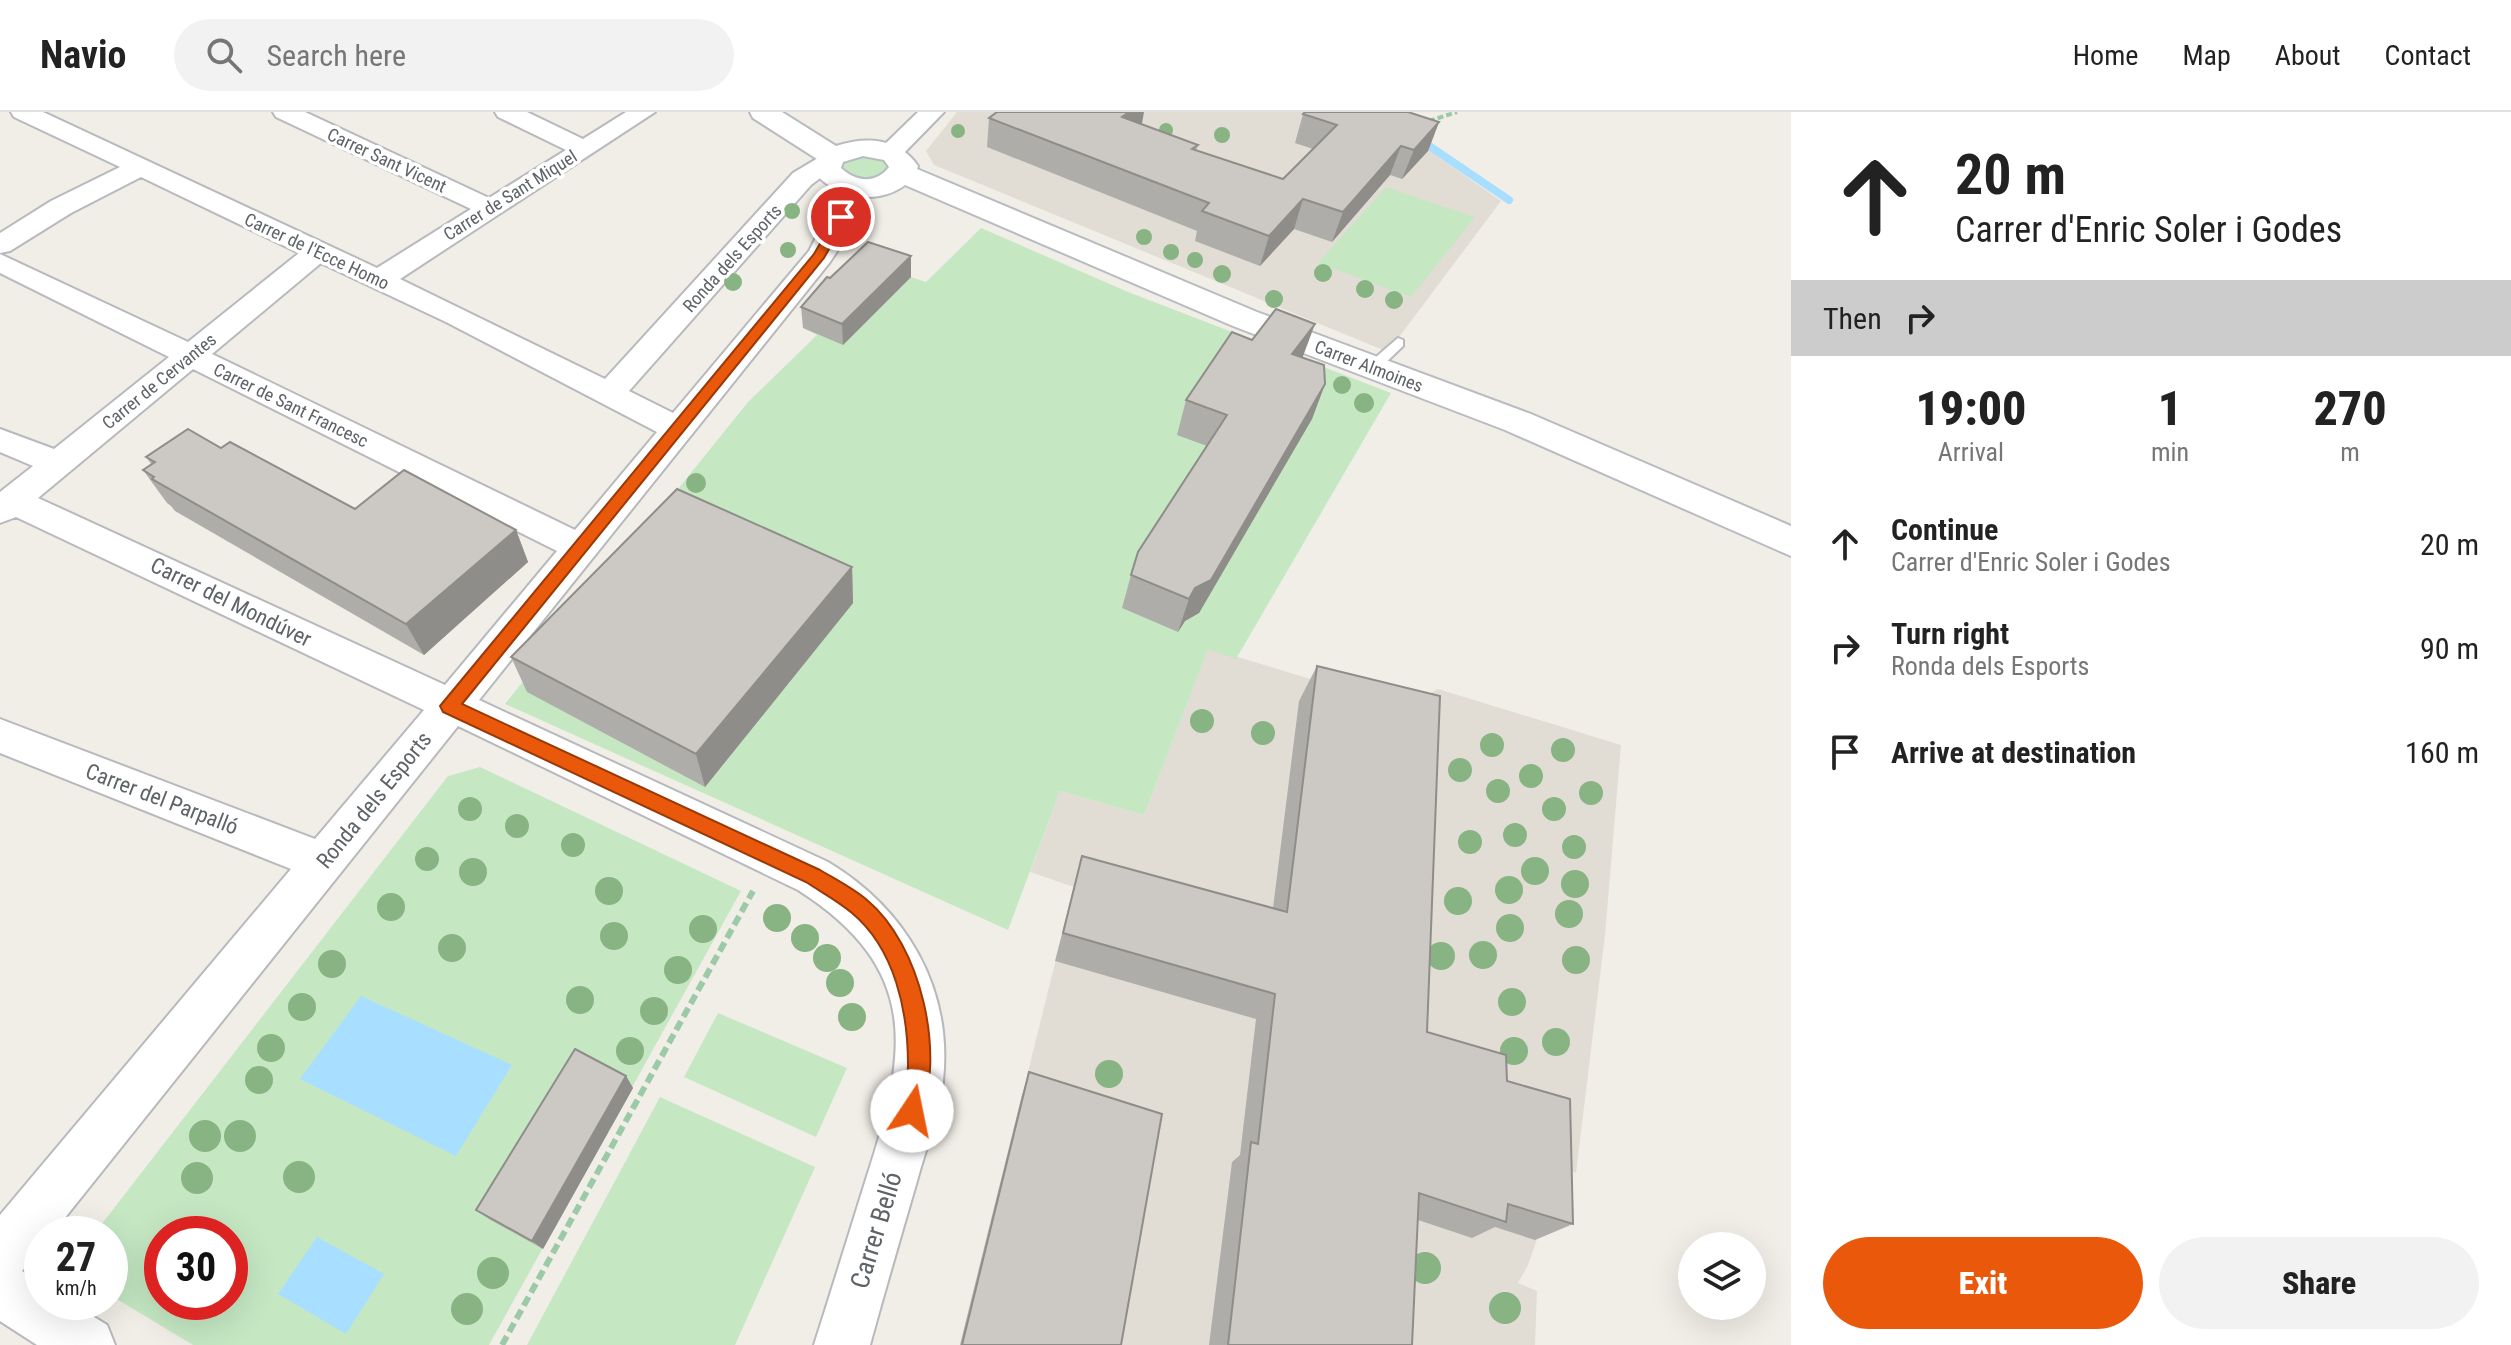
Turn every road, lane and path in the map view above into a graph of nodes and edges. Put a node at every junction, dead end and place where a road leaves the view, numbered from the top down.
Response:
1 (23, 112) edge
2 (285, 112) edge
3 (507, 112) edge
4 (643, 112) edge
5 (763, 112) edge
6 (932, 112) edge
7 (1457, 112) edge
8 (1420, 121) edge
9 (584, 149) junction
10 (896, 163) junction
11 (139, 168) junction
12 (837, 169) junction
13 (489, 208) junction
14 (0, 245) edge
15 (319, 251) junction
16 (0, 262) edge
17 (378, 280) junction
18 (1398, 343) dead end
19 (191, 356) junction
20 (1373, 367) junction
21 (609, 394) junction
22 (679, 430) junction
23 (0, 440) edge
24 (58, 463) junction
25 (6, 506) edge
26 (1791, 542) edge
27 (582, 548) junction
28 (449, 706) junction
29 (0, 736) edge
30 (772, 856) junction
31 (324, 862) junction
32 (0, 1256) edge
33 (0, 1289) edge
34 (87, 1345) edge
35 (502, 1345) edge
36 (842, 1345) edge

1 - 11 street, Carrer de l'Ecce Homo
2 - 13 street, Carrer Sant Vicent
3 - 9 street
4 - 9 street, Carrer de Sant Miquel
5 - 12 street
6 - 10 street
7 - 8 path
9 - 13 street, Carrer de Sant Miquel
10 - 12 street
10 - 12 street
10 - 20 street, Carrer Almoines
11 - 14 street
11 - 15 street, Carrer de l'Ecce Homo
12 - 21 street, Ronda dels Esports
12 - 22 street, Ronda dels Esports
13 - 17 street, Carrer de Sant Miquel
15 - 17 street, Carrer de l'Ecce Homo
15 - 19 street, Carrer de Cervantes
16 - 19 street, Carrer de Sant Francesc
17 - 21 street, Carrer de l'Ecce Homo
18 - 20 lane
19 - 24 street, Carrer de Cervantes
19 - 27 street, Carrer de Sant Francesc
20 - 26 street, Carrer Almoines
21 - 22 street, Carrer de l'Ecce Homo
22 - 27 street, Ronda dels Esports
23 - 24 street
24 - 25 street, Carrer de Cervantes
25 - 28 street, Carrer del Mondúver
27 - 28 street, Ronda dels Esports
28 - 30 street, Carrer del Mondúver
28 - 31 street, Ronda dels Esports
29 - 31 street, Carrer del Parpalló
30 - 35 path
30 - 36 street, Carrer Belló
31 - 32 street, Ronda dels Esports
33 - 34 street

